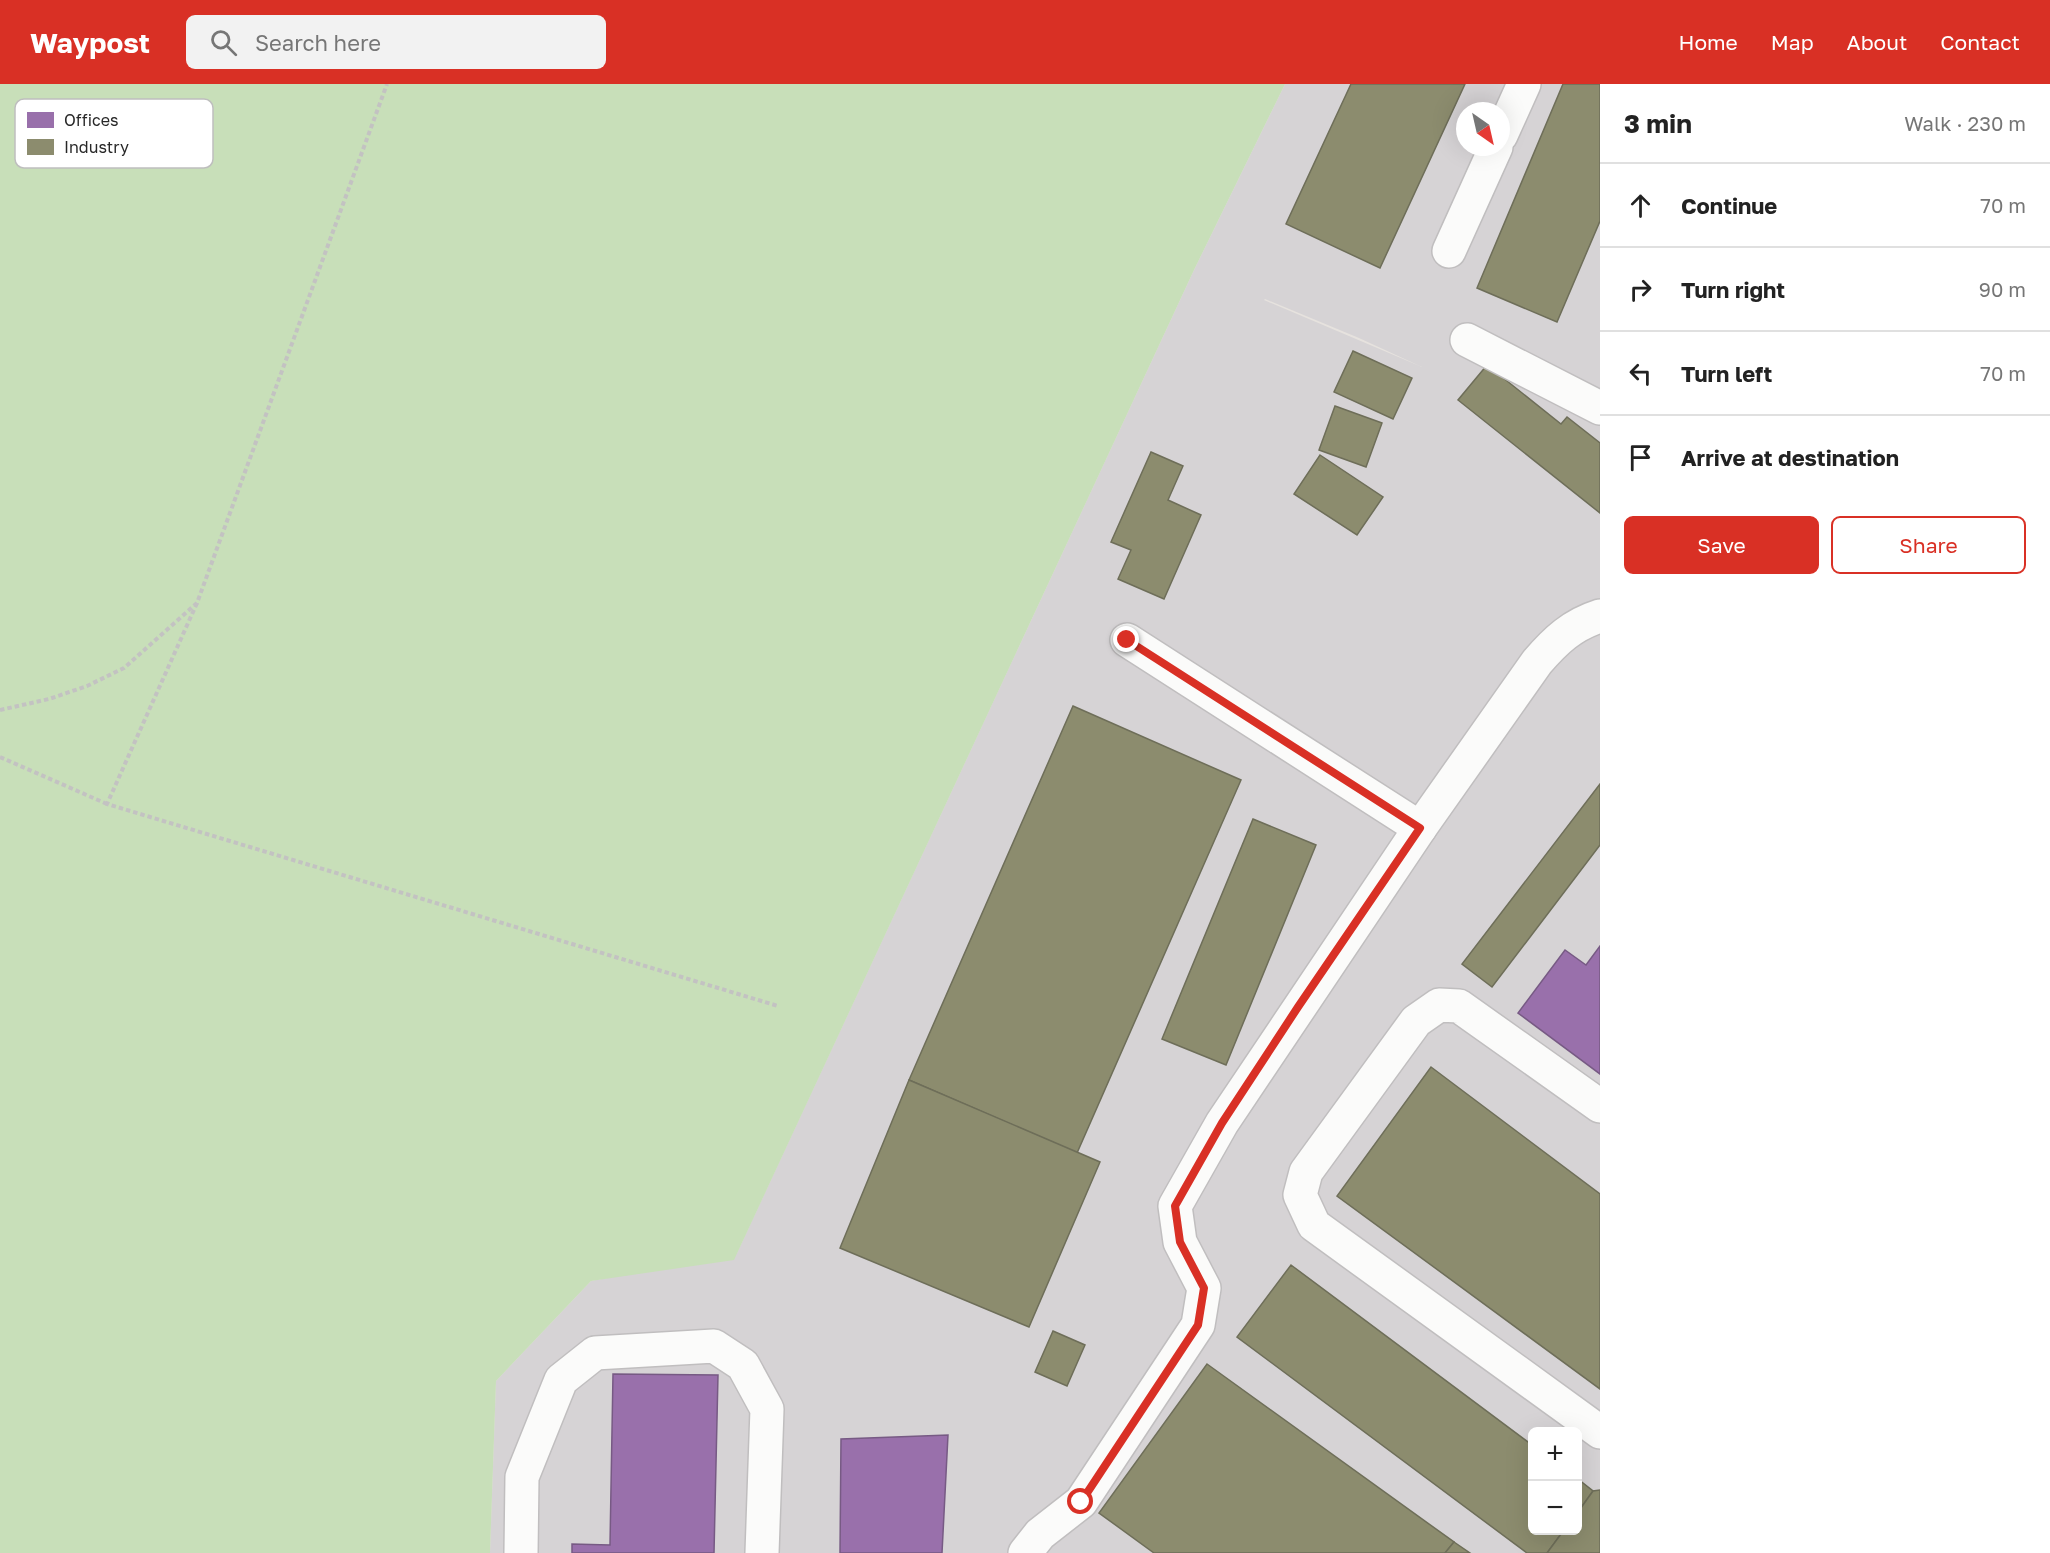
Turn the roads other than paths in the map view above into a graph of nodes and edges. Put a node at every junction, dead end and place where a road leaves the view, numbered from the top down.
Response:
1 (1524, 84) edge
2 (1510, 115) edge
3 (1492, 156) edge
4 (1449, 251) dead end
5 (1467, 340) dead end
6 (1600, 408) edge
7 (1600, 615) edge
8 (1127, 640) dead end
9 (1420, 828) junction
10 (1600, 1106) edge
11 (1600, 1432) edge
12 (521, 1553) edge
13 (762, 1553) edge
14 (1025, 1553) edge

1 - 2 lane
3 - 4 lane
5 - 6 lane
7 - 9 lane
8 - 9 lane
9 - 14 lane
10 - 11 lane
12 - 13 lane

